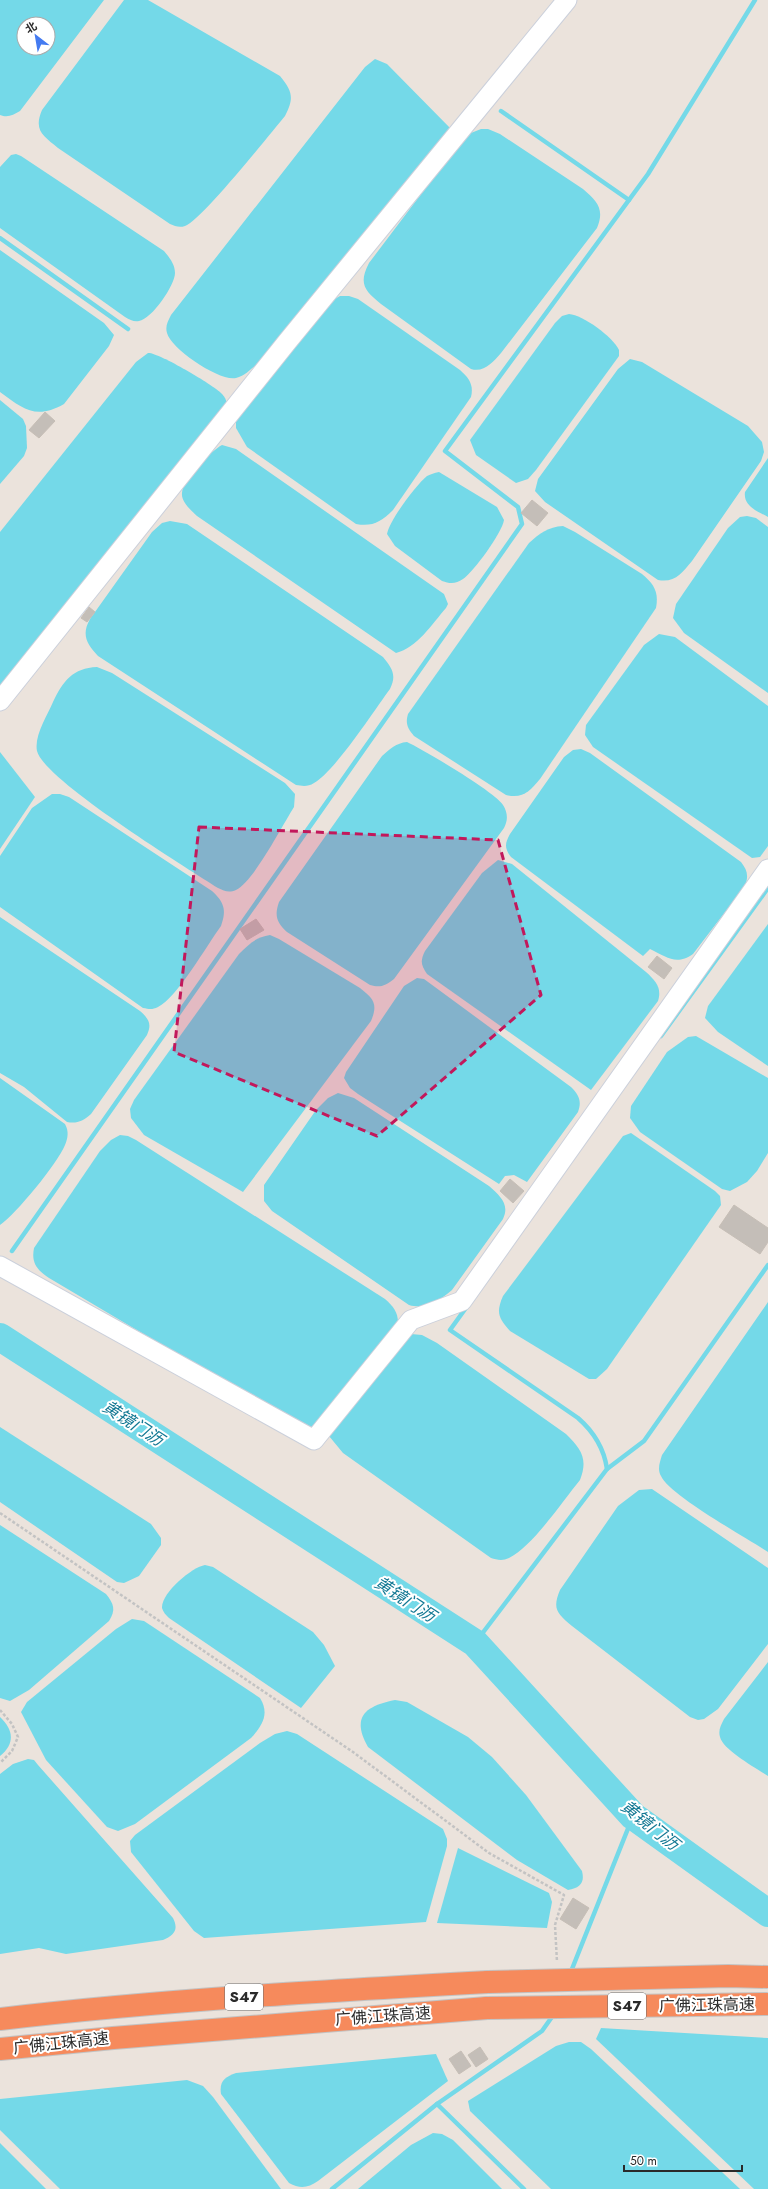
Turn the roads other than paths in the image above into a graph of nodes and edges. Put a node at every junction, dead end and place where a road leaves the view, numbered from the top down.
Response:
1 (567, 0) edge
2 (0, 701) edge
3 (768, 869) edge
4 (0, 1266) edge
5 (768, 1977) edge
6 (768, 2004) edge
7 (0, 2019) edge
8 (0, 2049) edge

1 - 2 lane
3 - 4 lane
5 - 7 highway, 广佛江珠高速 / S47, bridge
6 - 8 highway, 广佛江珠高速 / S47, bridge

